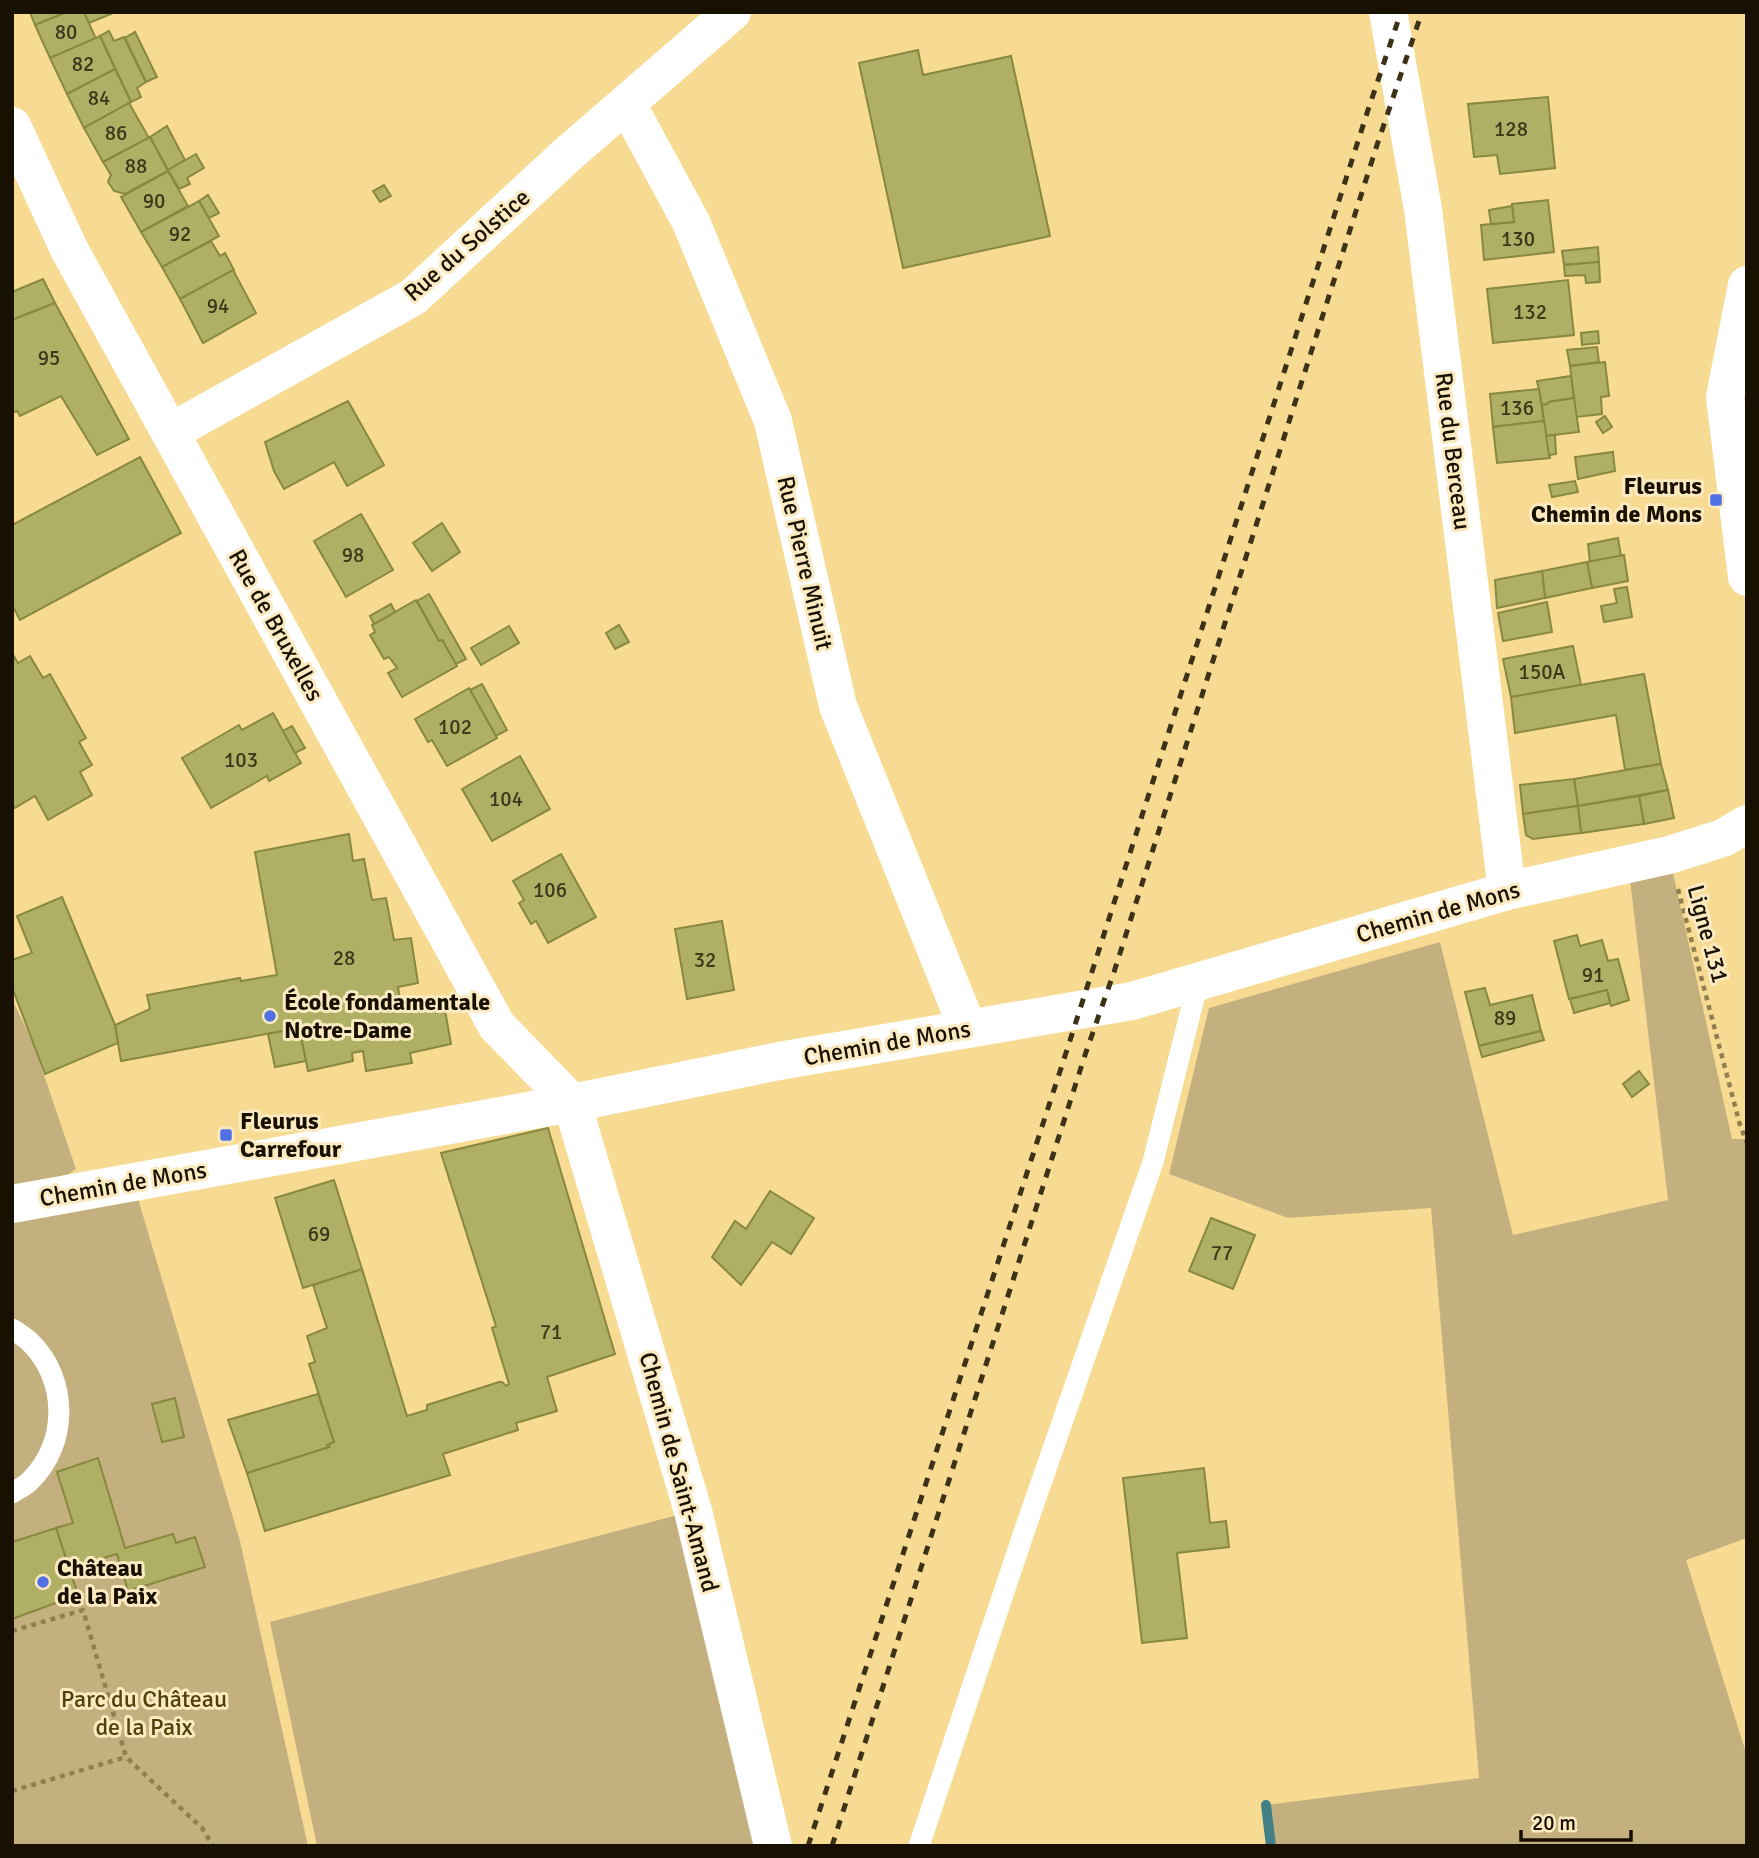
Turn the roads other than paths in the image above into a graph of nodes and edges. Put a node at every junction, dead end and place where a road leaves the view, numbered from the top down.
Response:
1 (732, 12) edge
2 (1388, 12) edge
3 (627, 104) junction
4 (12, 126) edge
5 (1747, 285) edge
6 (171, 432) junction
7 (1747, 577) edge
8 (1747, 824) edge
9 (1507, 891) junction
10 (1198, 982) junction
11 (968, 1029) junction
12 (572, 1103) junction
13 (12, 1204) edge
14 (12, 1329) edge
15 (12, 1493) edge
16 (773, 1846) edge
17 (919, 1846) edge

1 - 3 street, Rue du Solstice
2 - 9 street, Rue du Berceau
3 - 6 street, Rue du Solstice
3 - 11 street, Rue Pierre Minuit
4 - 6 street, Rue de Bruxelles
5 - 7 street
6 - 12 street, Rue de Bruxelles
8 - 9 street, Chemin de Mons
9 - 10 street, Chemin de Mons
10 - 11 street, Chemin de Mons
10 - 17 lane
11 - 12 street, Chemin de Mons
12 - 13 street, Chemin de Mons
12 - 16 street, Chemin de Saint-Amand
14 - 15 lane

